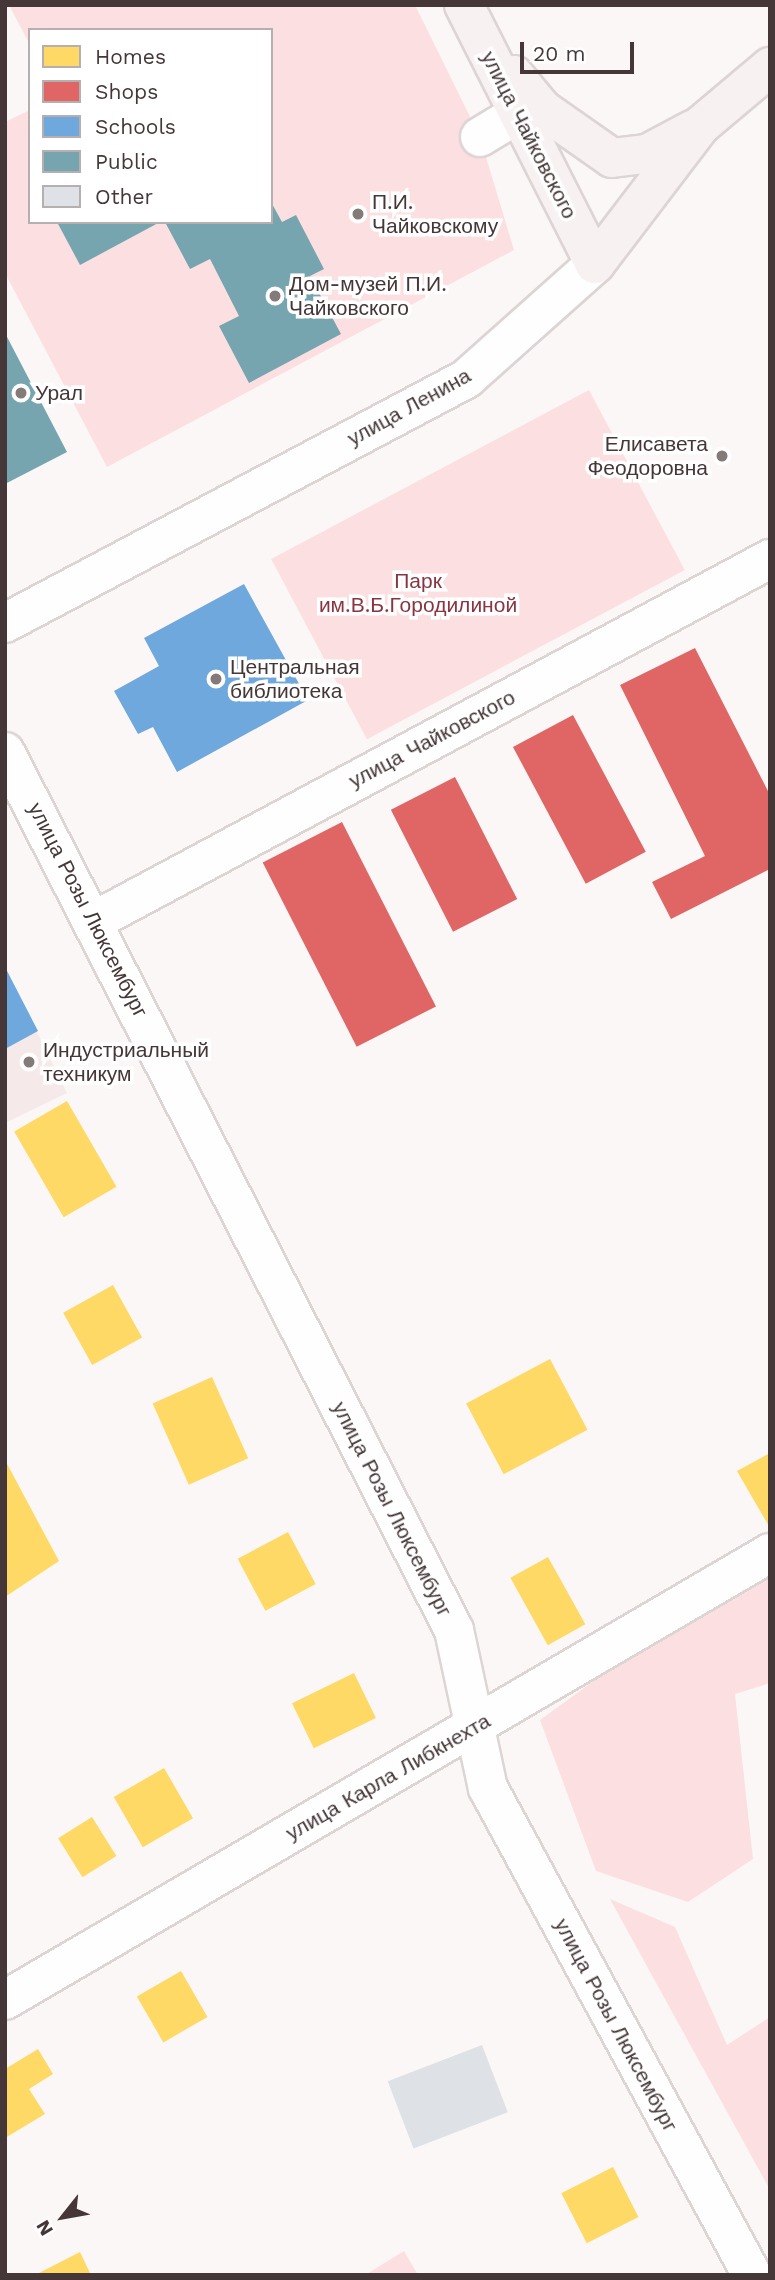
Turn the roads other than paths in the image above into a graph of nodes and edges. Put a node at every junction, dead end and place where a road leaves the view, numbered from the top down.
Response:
1 (468, 15) edge
2 (770, 67) edge
3 (518, 114) junction
4 (700, 126) junction
5 (480, 137) dead end
6 (595, 264) junction
7 (770, 559) edge
8 (5, 623) edge
9 (5, 752) edge
10 (94, 922) junction
11 (770, 1553) edge
12 (476, 1725) junction
13 (5, 2000) edge
14 (752, 2275) edge

1 - 3 main road, улица Чайковского
1 - 4 main road
2 - 4 main road, улица Ленина
3 - 5 street
3 - 6 main road, улица Чайковского
4 - 6 main road, улица Ленина
6 - 8 street, улица Ленина
7 - 10 street, улица Чайковского
9 - 10 street, улица Розы Люксембург
10 - 12 street, улица Розы Люксембург
11 - 12 street, улица Карла Либкнехта
12 - 13 street, улица Карла Либкнехта
12 - 14 street, улица Розы Люксембург

